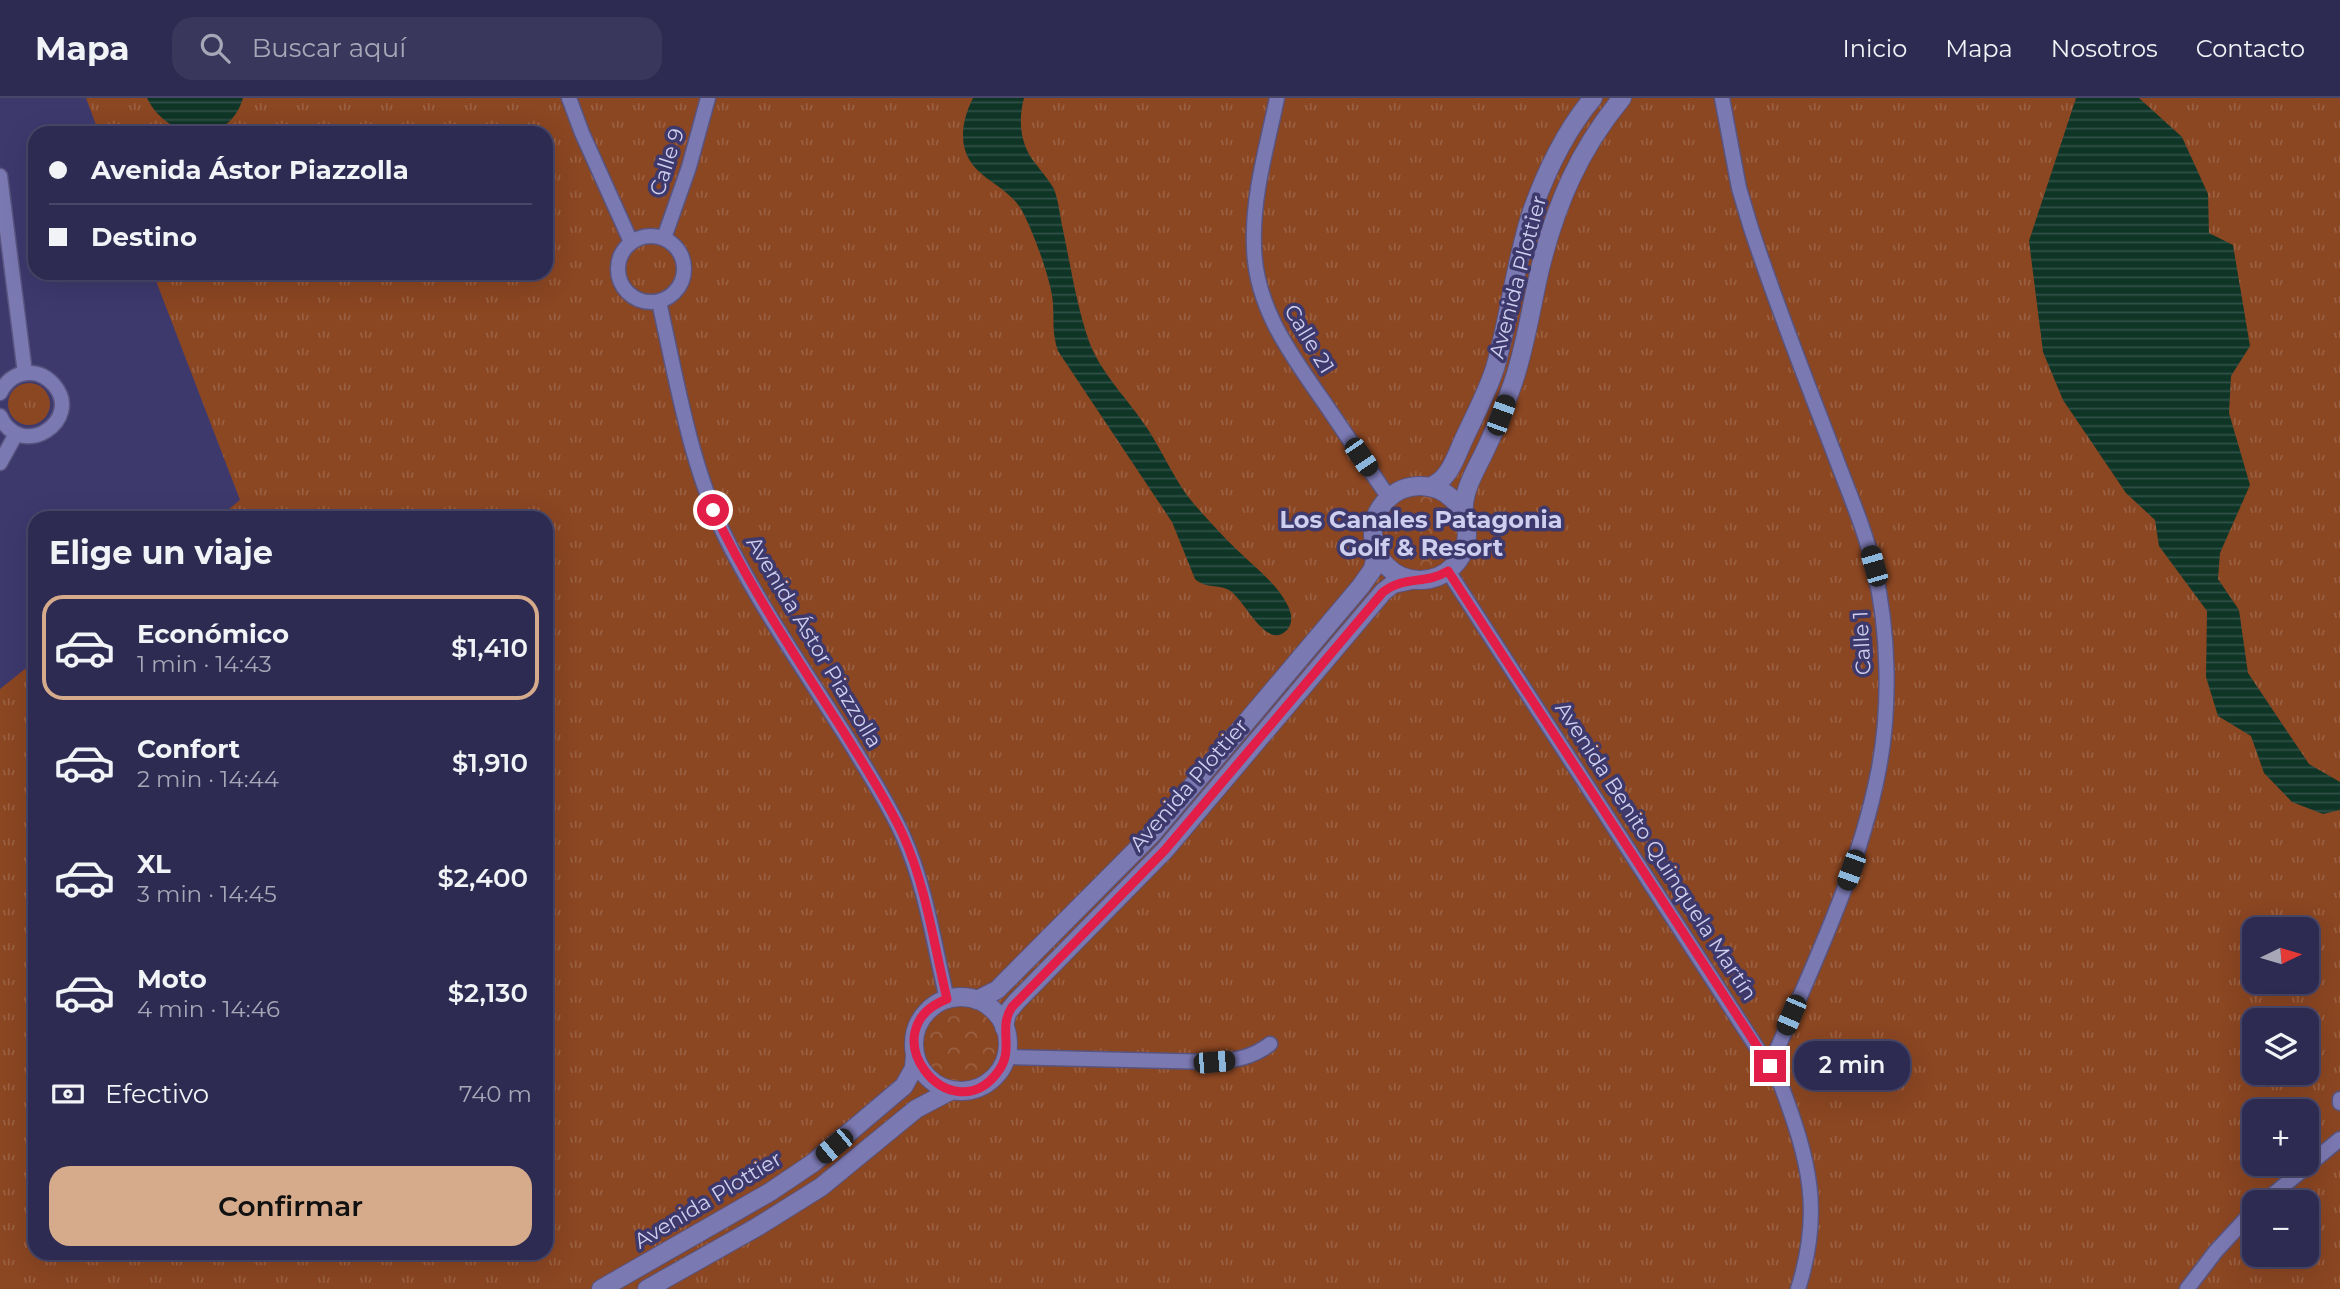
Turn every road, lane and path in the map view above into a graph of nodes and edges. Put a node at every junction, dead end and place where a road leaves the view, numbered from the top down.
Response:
1 (569, 98) edge
2 (708, 98) edge
3 (1277, 98) edge
4 (1592, 98) edge
5 (1622, 98) edge
6 (1722, 98) edge
7 (0, 176) edge
8 (664, 238) junction
9 (631, 242) junction
10 (659, 302) junction
11 (24, 373) junction
12 (0, 393) edge
13 (0, 416) edge
14 (16, 434) junction
15 (0, 463) edge
16 (1429, 487) junction
17 (1390, 498) junction
18 (1464, 516) junction
19 (1377, 551) junction
20 (1448, 571) junction
21 (1412, 580) junction
22 (947, 999) junction
23 (978, 1000) junction
24 (1004, 1027) junction
25 (1270, 1044) dead end
26 (915, 1055) junction
27 (1006, 1057) junction
28 (1770, 1066) junction
29 (952, 1090) junction
30 (2340, 1139) edge
31 (2278, 1190) edge
32 (2242, 1223) edge
33 (601, 1289) edge
34 (647, 1289) edge
35 (1798, 1289) edge
36 (2187, 1289) edge

1 - 9 street
2 - 8 street, Calle 9
3 - 17 street, Calle 21
4 - 16 street, Avenida Plottier
5 - 18 street, Avenida Plottier
6 - 28 street, Calle 1
7 - 11 street
8 - 9 street
8 - 10 street
9 - 10 street
10 - 22 street, Avenida Ástor Piazzolla
11 - 12 street
11 - 14 street
13 - 14 street
14 - 15 street
16 - 17 street
16 - 18 street
17 - 19 street, Avenida Plottier
18 - 20 street, Avenida Plottier
19 - 21 street
19 - 23 street, Avenida Plottier
20 - 21 street, Avenida Plottier
20 - 28 street, Avenida Benito Quinquela Martín
21 - 24 street, Avenida Plottier
22 - 23 street
22 - 26 street, Avenida Plottier
23 - 24 street
24 - 27 street
25 - 27 street
26 - 29 street
26 - 33 street, Avenida Plottier
27 - 29 street
28 - 35 street, Avenida Benito Quinquela Martín
29 - 34 street
30 - 31 street
32 - 36 street

